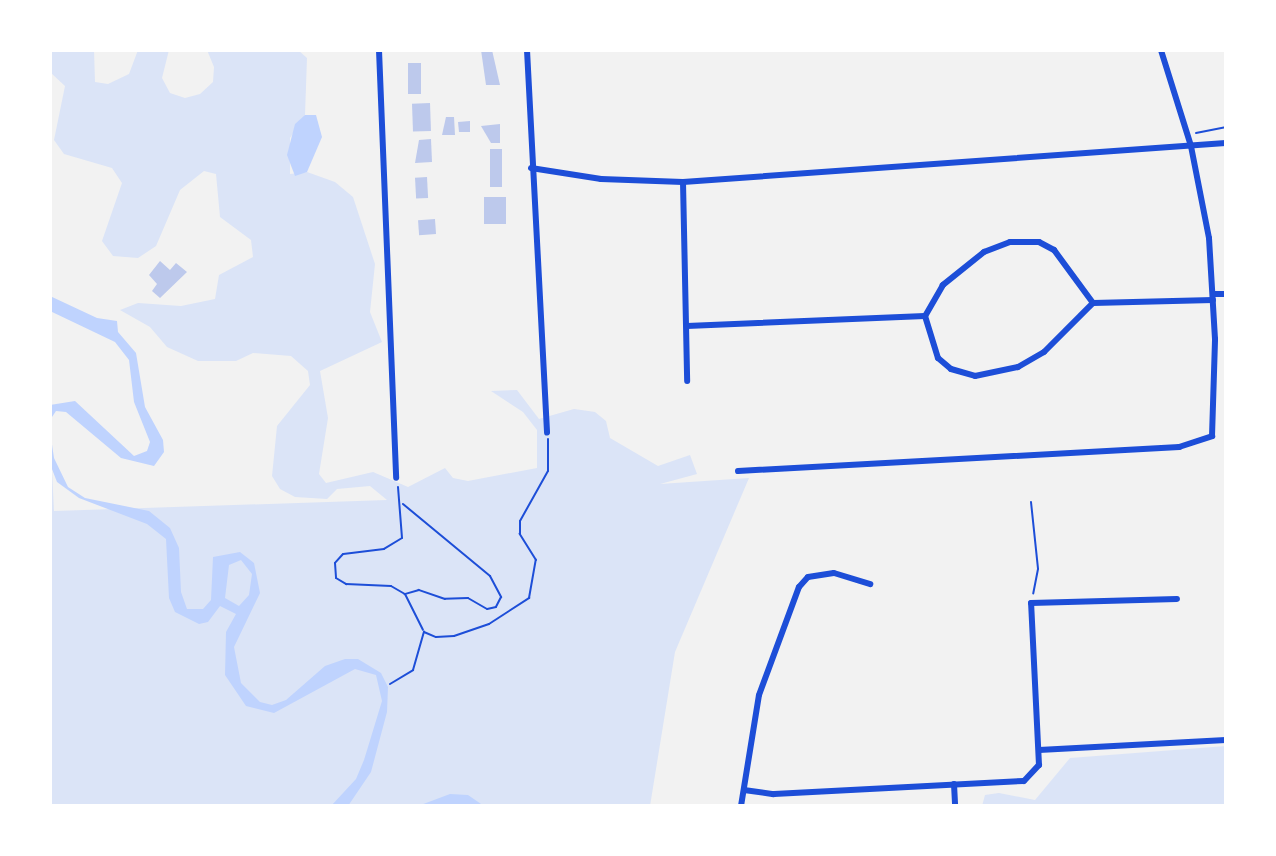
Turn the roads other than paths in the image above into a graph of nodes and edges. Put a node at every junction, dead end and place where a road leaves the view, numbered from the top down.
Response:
1 (379, 50) edge
2 (527, 50) edge
3 (1161, 50) edge
4 (1226, 143) edge
5 (1191, 146) junction
6 (531, 168) junction
7 (683, 182) junction
8 (1226, 294) edge
9 (1213, 297) junction
10 (1093, 303) junction
11 (925, 316) junction
12 (687, 326) junction
13 (687, 381) dead end
14 (547, 432) road end
15 (738, 471) dead end
16 (396, 478) road end
17 (870, 584) dead end
18 (1177, 599) dead end
19 (1226, 740) edge
20 (1039, 750) junction
21 (954, 784) junction
22 (744, 790) junction
23 (741, 806) edge
24 (955, 806) edge

1 - 16 street
2 - 6 street
3 - 5 street
4 - 5 street
5 - 7 street
5 - 9 street
6 - 7 street
6 - 14 street
7 - 12 street
8 - 9 street
9 - 10 street
9 - 15 street
10 - 11 street
10 - 11 street
11 - 12 street
12 - 13 street
17 - 22 street
18 - 20 street
19 - 20 street
20 - 21 street
21 - 22 street
21 - 24 street
22 - 23 street

